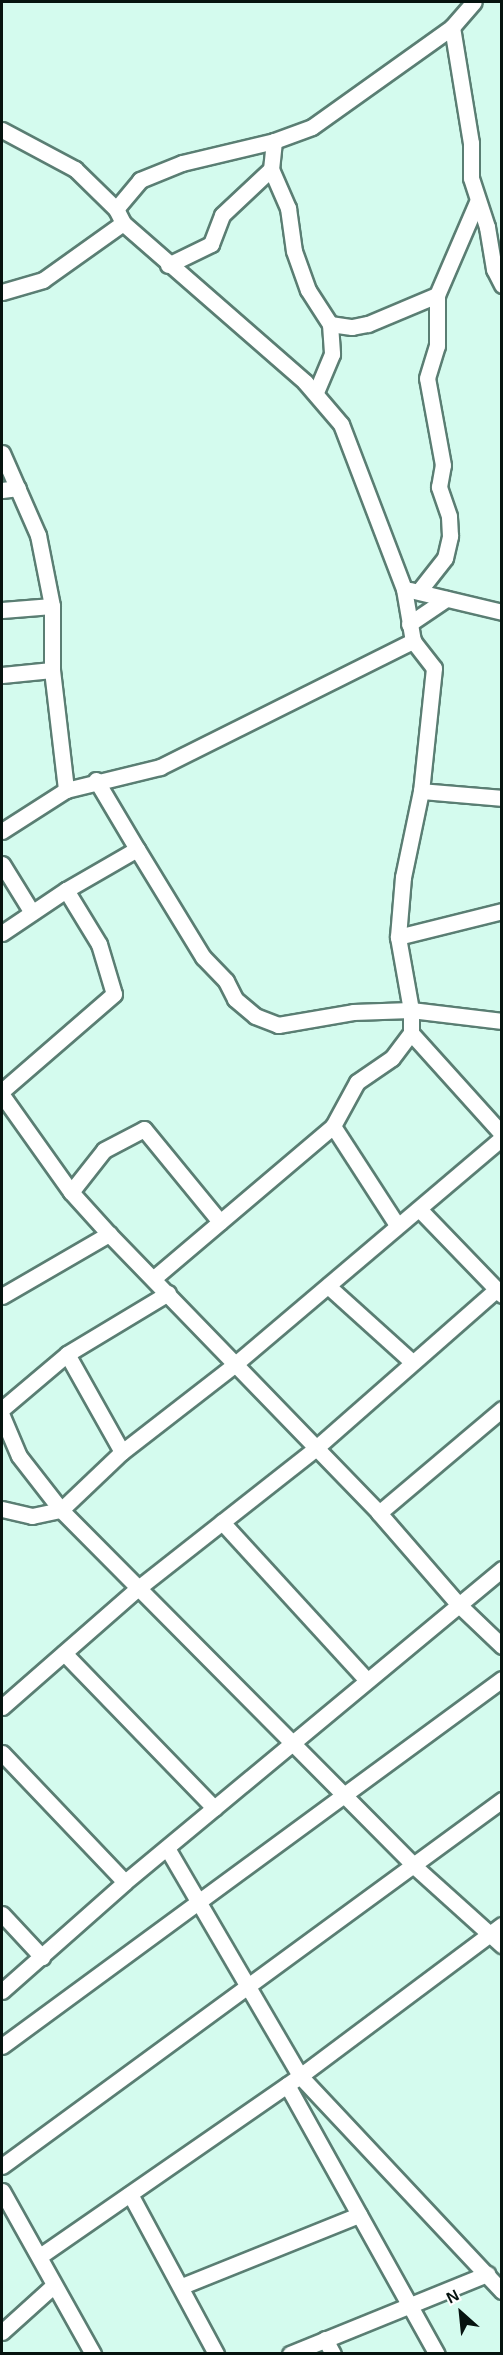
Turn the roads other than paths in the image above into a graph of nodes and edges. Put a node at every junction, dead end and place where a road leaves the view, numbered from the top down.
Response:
1 (474, 2) edge
2 (452, 27) junction
3 (2, 129) edge
4 (274, 141) junction
5 (272, 169) junction
6 (477, 202) junction
7 (120, 216) junction
8 (168, 265) junction
9 (501, 285) edge
10 (2, 292) edge
11 (438, 295) junction
12 (330, 324) junction
13 (316, 392) junction
14 (2, 453) edge
15 (18, 488) junction
16 (2, 490) edge
17 (412, 590) junction
18 (446, 599) junction
19 (52, 606) junction
20 (2, 610) edge
21 (501, 612) edge
22 (409, 624) junction
23 (413, 641) junction
24 (52, 670) junction
25 (2, 675) edge
26 (96, 780) junction
27 (66, 790) junction
28 (421, 791) junction
29 (501, 798) edge
30 (2, 831) edge
31 (137, 849) junction
32 (2, 864) edge
33 (66, 890) junction
34 (31, 911) junction
35 (501, 911) edge
36 (2, 933) edge
37 (398, 937) junction
38 (411, 1011) junction
39 (501, 1021) edge
40 (411, 1033) junction
41 (2, 1093) edge
42 (333, 1126) junction
43 (501, 1136) edge
44 (71, 1192) junction
45 (420, 1209) junction
46 (220, 1222) junction
47 (397, 1225) junction
48 (109, 1234) junction
49 (154, 1278) junction
50 (328, 1286) junction
51 (168, 1293) junction
52 (499, 1293) edge
53 (2, 1296) edge
54 (67, 1354) junction
55 (412, 1362) junction
56 (234, 1365) junction
57 (2, 1408) edge
58 (501, 1409) edge
59 (2, 1416) edge
60 (316, 1448) junction
61 (123, 1452) junction
62 (61, 1510) junction
63 (3, 1512) edge
64 (379, 1513) junction
65 (222, 1522) junction
66 (501, 1569) edge
67 (137, 1589) junction
68 (458, 1604) junction
69 (501, 1646) edge
70 (64, 1653) junction
71 (366, 1679) junction
72 (501, 1679) edge
73 (2, 1707) edge
74 (290, 1743) junction
75 (2, 1753) edge
76 (348, 1796) junction
77 (501, 1800) edge
78 (214, 1809) junction
79 (167, 1848) junction
80 (413, 1865) junction
81 (125, 1882) junction
82 (197, 1902) junction
83 (2, 1914) edge
84 (501, 1925) edge
85 (489, 1935) junction
86 (501, 1945) edge
87 (42, 1957) junction
88 (246, 1988) junction
89 (2, 1991) edge
90 (2, 2046) edge
91 (300, 2076) junction
92 (287, 2085) junction
93 (2, 2166) edge
94 (2, 2191) edge
95 (130, 2194) junction
96 (359, 2215) junction
97 (40, 2256) junction
98 (487, 2274) junction
99 (54, 2285) junction
100 (182, 2286) junction
101 (501, 2290) edge
102 (412, 2305) junction
103 (2, 2332) edge
104 (325, 2339) junction
105 (93, 2354) edge
106 (216, 2354) edge
107 (290, 2354) edge
108 (333, 2354) edge
109 (437, 2354) edge

1 - 2 street
2 - 4 street
2 - 6 street
3 - 7 street
4 - 5 street
4 - 7 street
5 - 8 street
5 - 12 street
6 - 9 street
6 - 11 street
7 - 8 street
7 - 10 street
8 - 13 street
11 - 12 street
11 - 17 street
12 - 13 street
13 - 17 street
14 - 15 street
15 - 16 street
15 - 19 street
17 - 18 street
17 - 22 street
18 - 21 street
18 - 22 street
19 - 20 street
19 - 24 street
22 - 23 street
23 - 26 street
23 - 28 street
24 - 25 street
24 - 27 street
26 - 27 street
26 - 31 street
27 - 30 street
28 - 29 street
28 - 37 street
31 - 33 street
31 - 38 street
32 - 34 street
33 - 34 street
33 - 41 street
34 - 36 street
35 - 37 street
37 - 38 street
38 - 39 street
38 - 40 street
40 - 42 street
40 - 43 street
41 - 44 street
42 - 46 street
42 - 47 street
43 - 45 street
44 - 46 street
44 - 48 street
45 - 47 street
45 - 52 street
46 - 49 street
47 - 50 street
48 - 49 street
48 - 53 street
49 - 51 street
50 - 55 street
50 - 56 street
51 - 54 street
51 - 56 street
52 - 55 street
54 - 57 street
54 - 61 street
55 - 60 street
56 - 60 street
56 - 61 street
58 - 64 street
59 - 62 street
60 - 64 street
60 - 65 street
61 - 62 street
62 - 63 street
62 - 67 street
64 - 68 street
65 - 67 street
65 - 71 street
66 - 68 street
67 - 70 street
67 - 74 street
68 - 69 street
68 - 71 street
70 - 73 street
70 - 78 street
71 - 74 street
72 - 76 street
74 - 76 street
74 - 78 street
75 - 81 street
76 - 80 street
76 - 82 street
77 - 80 street
78 - 79 street
79 - 81 street
79 - 82 street
80 - 85 street
80 - 88 street
81 - 87 street
82 - 88 street
82 - 90 street
83 - 87 street
84 - 85 street
85 - 86 street
85 - 91 street
87 - 89 street
88 - 91 street
88 - 93 street
91 - 92 street
91 - 98 street
92 - 95 street
92 - 96 street
94 - 97 street
95 - 97 street
95 - 100 street
96 - 100 street
96 - 102 street
97 - 99 street
98 - 101 street
98 - 102 street
99 - 103 street
99 - 105 street
100 - 106 street
102 - 104 street
102 - 109 street
104 - 107 street
104 - 108 street

